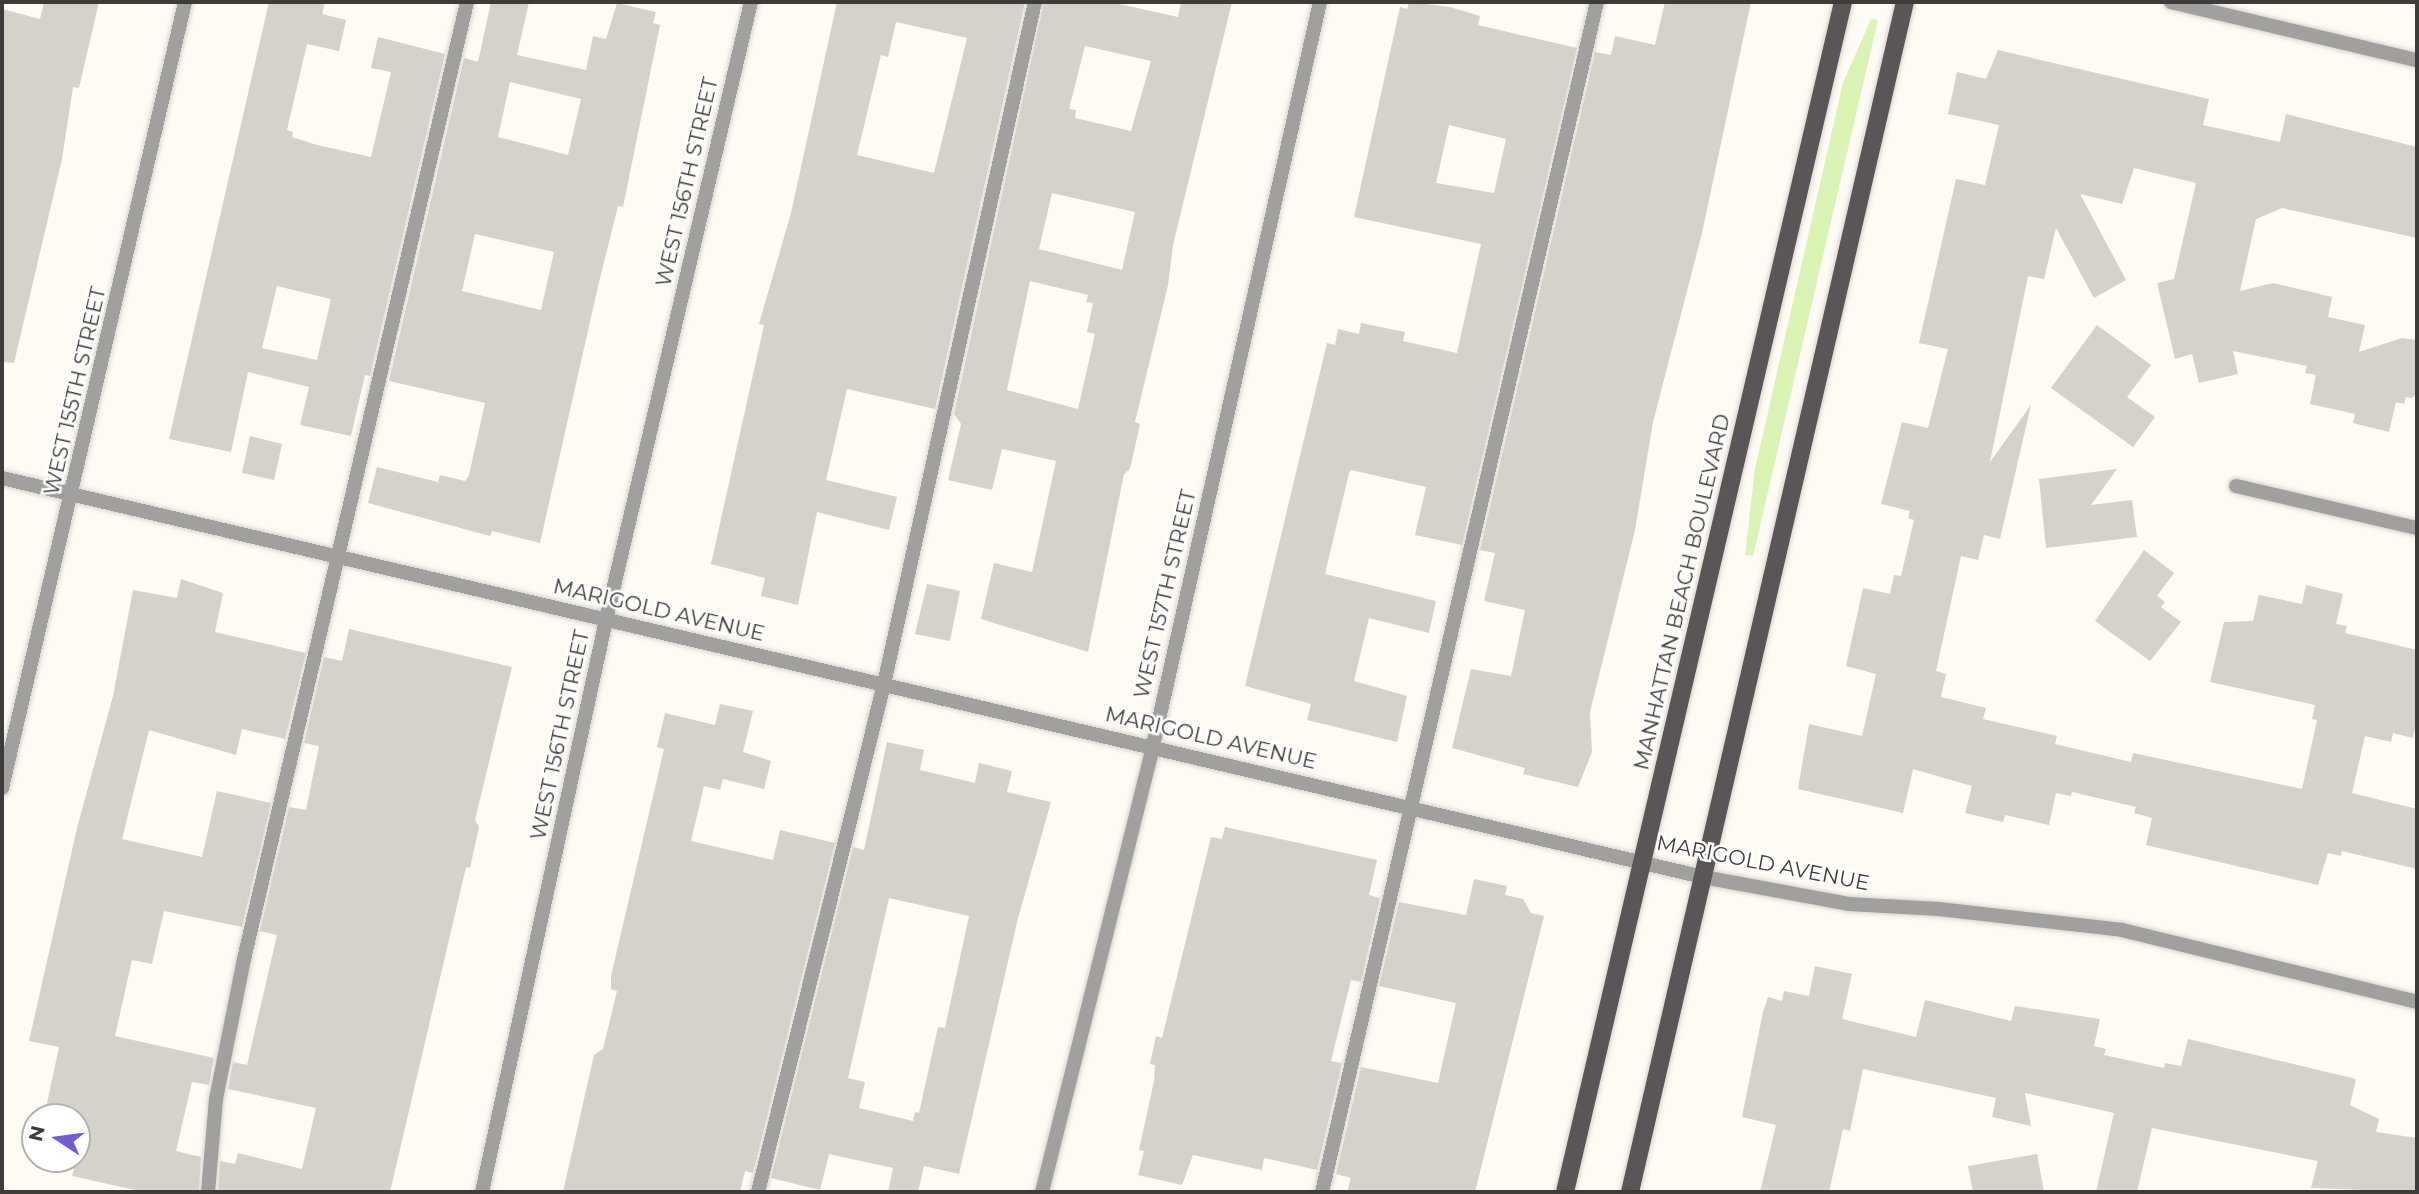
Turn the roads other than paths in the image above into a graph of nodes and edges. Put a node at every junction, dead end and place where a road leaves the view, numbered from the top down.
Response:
1 (185, 2) edge
2 (467, 2) edge
3 (751, 2) edge
4 (1035, 2) edge
5 (1320, 2) edge
6 (1597, 2) edge
7 (1843, 2) edge
8 (1905, 2) edge
9 (2171, 2) edge
10 (2417, 60) edge
11 (2, 478) edge
12 (2236, 486) dead end
13 (73, 494) junction
14 (2417, 528) edge
15 (337, 556) junction
16 (606, 620) junction
17 (884, 684) junction
18 (1153, 746) junction
19 (2, 788) edge
20 (1411, 807) junction
21 (1642, 861) junction
22 (1703, 877) junction
23 (2417, 1002) edge
24 (208, 1192) edge
25 (482, 1192) edge
26 (758, 1192) edge
27 (1042, 1192) edge
28 (1322, 1192) edge
29 (1564, 1192) edge
30 (1630, 1192) edge

1 - 13 street, WEST 155TH STREET
2 - 15 street
3 - 16 street, WEST 156TH STREET
4 - 17 street
5 - 18 street, WEST 157TH STREET
6 - 20 street
7 - 21 main road, MANHATTAN BEACH BOULEVARD
8 - 22 main road
9 - 10 street
11 - 13 street, MARIGOLD AVENUE
12 - 14 street
13 - 15 street, MARIGOLD AVENUE
13 - 19 street, WEST 155TH STREET
15 - 16 street, MARIGOLD AVENUE
15 - 24 street
16 - 17 street, MARIGOLD AVENUE
16 - 25 street, WEST 156TH STREET
17 - 18 street, MARIGOLD AVENUE
17 - 26 street
18 - 20 street, MARIGOLD AVENUE
18 - 27 street, WEST 157TH STREET
20 - 21 street, MARIGOLD AVENUE
20 - 28 street
21 - 22 street, MARIGOLD AVENUE
21 - 29 main road, MANHATTAN BEACH BOULEVARD
22 - 23 street, MARIGOLD AVENUE
22 - 30 main road

